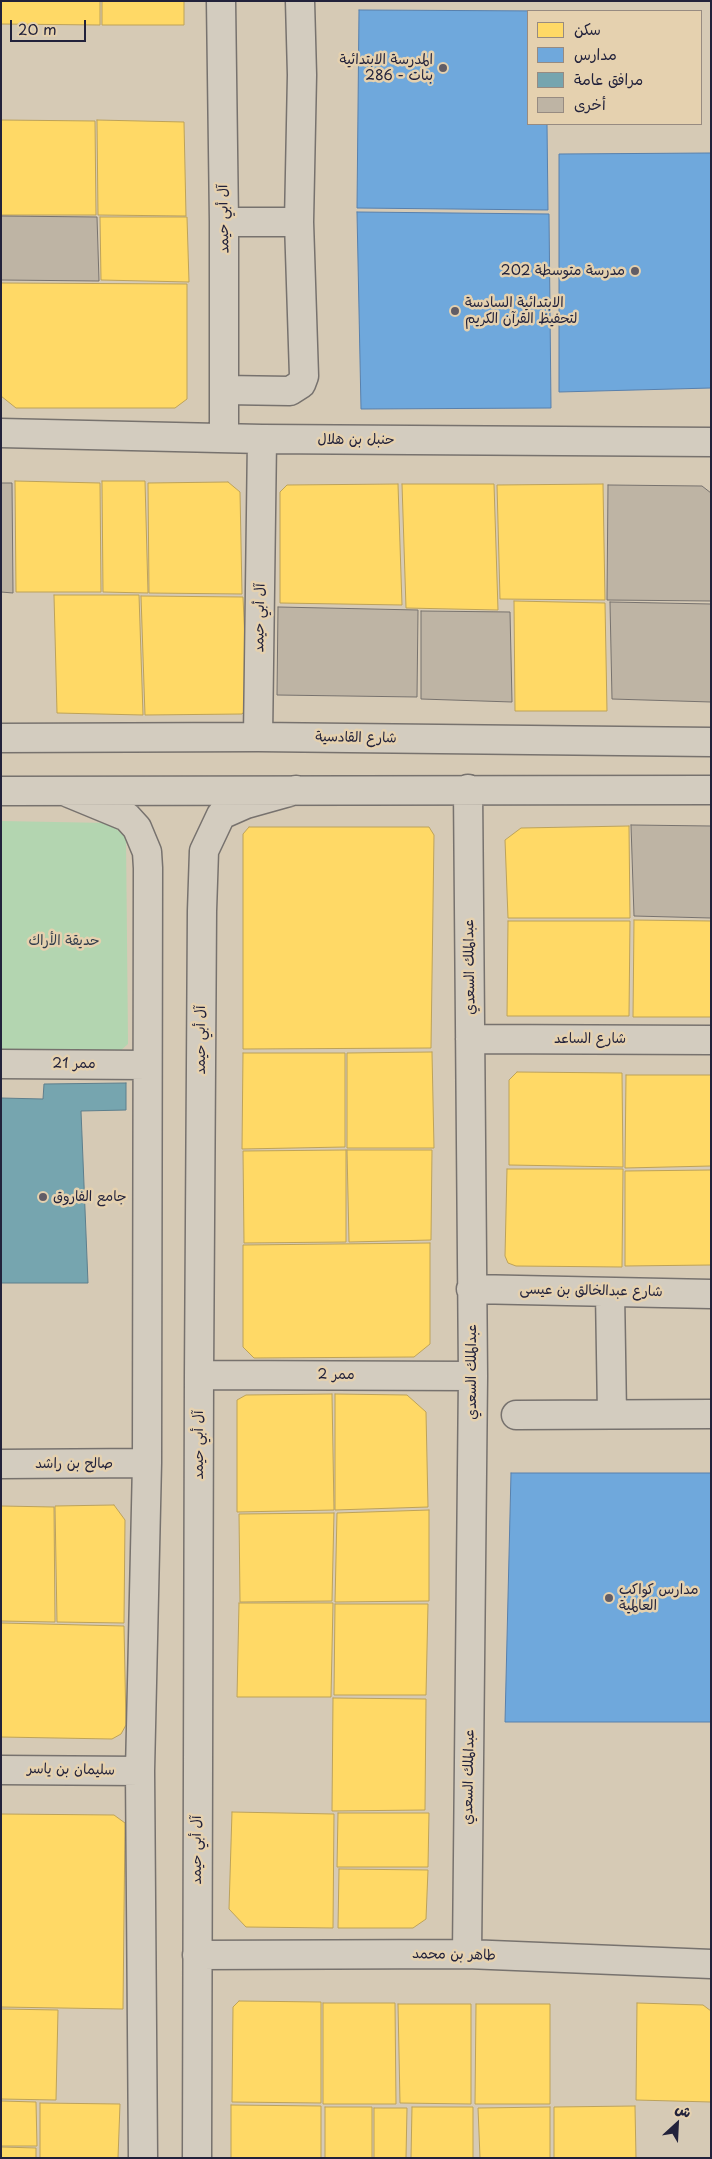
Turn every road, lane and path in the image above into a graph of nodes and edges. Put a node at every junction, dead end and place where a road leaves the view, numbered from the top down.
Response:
1 (220, 1) edge
2 (300, 1) edge
3 (224, 222) junction
4 (299, 222) junction
5 (225, 390) junction
6 (1, 434) edge
7 (224, 438) junction
8 (262, 439) junction
9 (711, 442) edge
10 (258, 737) junction
11 (1, 738) edge
12 (711, 742) edge
13 (468, 789) junction
14 (296, 790) junction
15 (711, 790) edge
16 (1, 791) edge
17 (64, 791) junction
18 (470, 1039) junction
19 (711, 1040) edge
20 (1, 1064) edge
21 (147, 1065) junction
22 (471, 1289) junction
23 (610, 1292) junction
24 (711, 1294) edge
25 (199, 1375) junction
26 (473, 1376) junction
27 (612, 1414) junction
28 (711, 1414) edge
29 (516, 1415) dead end
30 (147, 1463) junction
31 (1, 1464) edge
32 (1, 1770) edge
33 (140, 1771) junction
34 (467, 1954) junction
35 (197, 1955) junction
36 (711, 1964) edge
37 (143, 2158) edge
38 (197, 2158) edge

1 - 3 street, آل أبي حيمد
2 - 4 street
3 - 4 street
3 - 5 street, آل أبي حيمد
4 - 5 street
5 - 7 street, آل أبي حيمد
6 - 7 street, حنبل بن هلال
7 - 8 street, حنبل بن هلال
8 - 9 street, حنبل بن هلال
8 - 10 street, آل أبي حيمد
10 - 11 street, شارع القادسية
10 - 12 street, شارع القادسية
13 - 14 street
13 - 15 street
13 - 18 street, عبدالملك السعدي
14 - 17 street
14 - 25 street, آل أبي حيمد
16 - 17 street
17 - 21 street
18 - 19 street, شارع الساعد
18 - 22 street, عبدالملك السعدي
20 - 21 street, ممر 21
21 - 30 street
22 - 23 street, شارع عبدالخالق بن عيسى
22 - 26 street, عبدالملك السعدي
23 - 24 street, شارع عبدالخالق بن عيسى
23 - 27 street
25 - 26 street, ممر 2
25 - 35 street, آل أبي حيمد
26 - 34 street, عبدالملك السعدي
27 - 28 street
27 - 29 street
30 - 31 street, صالح بن راشد
30 - 33 street
32 - 33 street, سليمان بن ياسر
33 - 37 street
34 - 35 street, طاهر بن محمد
34 - 36 street, طاهر بن محمد
35 - 38 street, آل أبي حيمد

